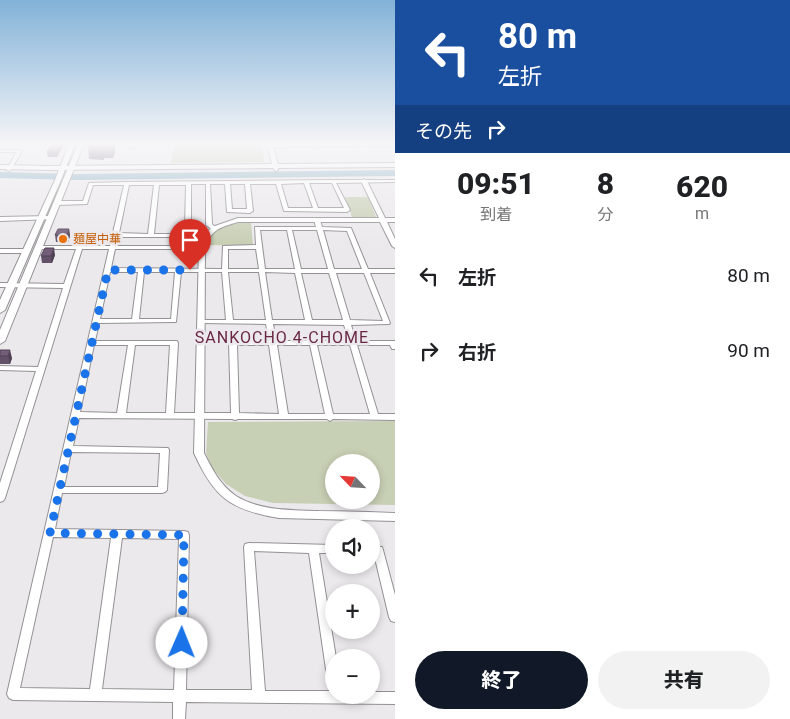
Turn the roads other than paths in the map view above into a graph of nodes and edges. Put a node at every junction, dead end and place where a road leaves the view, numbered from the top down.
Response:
1 (64, 178) edge
2 (64, 178) edge
3 (333, 181) junction
4 (364, 181) junction
5 (393, 181) edge
6 (227, 182) junction
7 (247, 182) junction
8 (278, 182) junction
9 (306, 182) junction
10 (157, 183) junction
11 (189, 183) junction
12 (208, 183) junction
13 (127, 184) junction
14 (395, 186) edge
15 (56, 203) junction
16 (316, 210) junction
17 (46, 218) junction
18 (0, 219) edge
19 (383, 220) junction
20 (395, 220) edge
21 (318, 224) junction
22 (213, 228) junction
23 (288, 228) junction
24 (116, 236) junction
25 (151, 236) junction
26 (395, 246) edge
27 (40, 247) junction
28 (258, 247) junction
29 (79, 248) junction
30 (112, 248) junction
31 (202, 248) junction
32 (0, 251) edge
33 (27, 251) junction
34 (108, 270) junction
35 (141, 270) junction
36 (178, 270) junction
37 (202, 270) junction
38 (225, 270) junction
39 (261, 270) junction
40 (297, 270) junction
41 (331, 270) junction
42 (367, 271) junction
43 (395, 271) edge
44 (0, 286) edge
45 (11, 286) junction
46 (24, 286) junction
47 (67, 286) junction
48 (0, 310) edge
49 (97, 321) junction
50 (135, 321) junction
51 (202, 322) junction
52 (230, 322) junction
53 (270, 322) junction
54 (347, 322) junction
55 (309, 323) junction
56 (0, 341) edge
57 (274, 342) junction
58 (92, 343) junction
59 (132, 343) junction
60 (313, 343) junction
61 (353, 343) junction
62 (395, 347) edge
63 (0, 368) edge
64 (39, 369) junction
65 (76, 415) junction
66 (121, 416) junction
67 (170, 416) junction
68 (200, 417) junction
69 (235, 417) junction
70 (284, 417) junction
71 (375, 417) junction
72 (395, 417) edge
73 (330, 418) junction
74 (69, 449) junction
75 (60, 490) junction
76 (1, 494) edge
77 (395, 517) edge
78 (50, 533) junction
79 (117, 534) junction
80 (314, 548) junction
81 (325, 549) edge
82 (380, 558) edge
83 (395, 617) edge
84 (329, 649) edge
85 (95, 694) junction
86 (259, 696) junction
87 (325, 696) edge
88 (180, 697) junction
89 (380, 697) edge
90 (395, 698) edge
91 (180, 719) edge

1 - 15 main road
2 - 17 main road
3 - 4 street
3 - 9 street
3 - 16 street
4 - 5 street
4 - 19 street
5 - 14 street
6 - 7 street
6 - 7 street
6 - 12 street
7 - 8 street
8 - 9 street
8 - 16 street
9 - 16 street
10 - 11 street
10 - 13 street
10 - 25 street
11 - 12 street
11 - 25 street
12 - 22 street
13 - 15 street
13 - 24 street
15 - 17 main road
17 - 18 street
17 - 27 main road
17 - 33 main road
19 - 20 street
19 - 21 street
19 - 26 street
21 - 22 street
21 - 23 street
21 - 41 street
21 - 42 street
22 - 31 street
23 - 28 street
23 - 40 street
24 - 25 street
24 - 30 street
27 - 29 street
27 - 46 main road
28 - 38 street
28 - 39 street
29 - 30 street
29 - 47 street
30 - 31 street
30 - 34 street
31 - 37 street
32 - 33 street
33 - 45 main road
34 - 35 street
34 - 49 street
35 - 36 street
35 - 50 street
36 - 37 street
36 - 50 street
37 - 38 street
37 - 51 street
38 - 39 street
38 - 52 street
39 - 40 street
39 - 53 street
40 - 41 street
40 - 55 street
41 - 42 street
41 - 54 street
42 - 43 street
42 - 54 street
44 - 45 street
45 - 46 street
45 - 48 main road
46 - 47 street
46 - 56 main road
47 - 64 street
49 - 50 street
49 - 58 street
51 - 52 street
51 - 68 street
52 - 53 street
53 - 55 street
53 - 57 street
54 - 55 street
54 - 61 street
57 - 60 street
57 - 69 street
57 - 70 street
58 - 59 street
58 - 65 street
59 - 66 street
59 - 67 street
60 - 61 street
60 - 73 street
61 - 62 street
61 - 71 street
63 - 64 street
64 - 76 street
65 - 66 street
65 - 74 street
66 - 67 street
67 - 68 street
68 - 69 street
68 - 77 street
69 - 70 street
70 - 73 street
71 - 72 street
71 - 73 street
74 - 75 street
74 - 75 street
75 - 78 street
78 - 79 street
78 - 85 street
79 - 85 street
79 - 88 street
80 - 81 street
80 - 84 street
80 - 86 street
82 - 83 street
85 - 88 street
86 - 87 street
86 - 88 street
88 - 91 street
89 - 90 street

